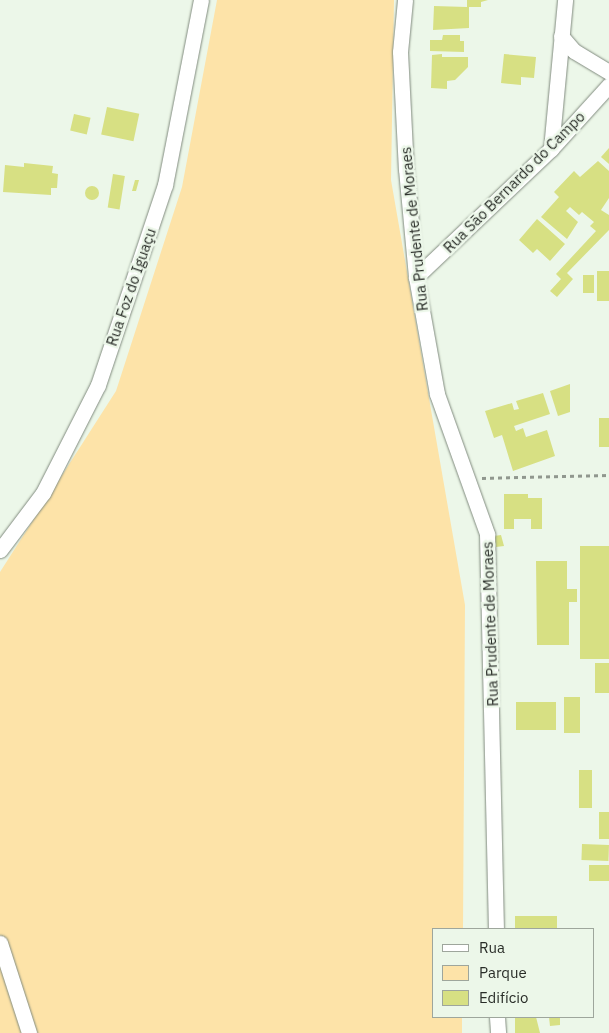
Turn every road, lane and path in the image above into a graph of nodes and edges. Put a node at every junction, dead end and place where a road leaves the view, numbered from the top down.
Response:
1 (201, 0) edge
2 (405, 0) edge
3 (564, 0) edge
4 (561, 36) junction
5 (609, 72) edge
6 (609, 85) edge
7 (593, 104) junction
8 (609, 104) edge
9 (551, 149) junction
10 (416, 277) junction
11 (609, 475) edge
12 (466, 479) junction
13 (0, 550) edge
14 (496, 928) edge
15 (0, 943) edge
16 (497, 1018) edge
17 (29, 1033) edge
18 (498, 1033) edge

1 - 13 street, Rua Foz do Iguaçu
2 - 10 street, Rua Prudente de Moraes
3 - 4 street
4 - 5 street
4 - 9 street
6 - 7 street, Rua São Bernardo do Campo
7 - 8 street
7 - 9 street, Rua São Bernardo do Campo
9 - 10 street, Rua São Bernardo do Campo
10 - 12 street, Rua Prudente de Moraes
11 - 12 path
12 - 14 street, Rua Prudente de Moraes
15 - 17 street
16 - 18 street

